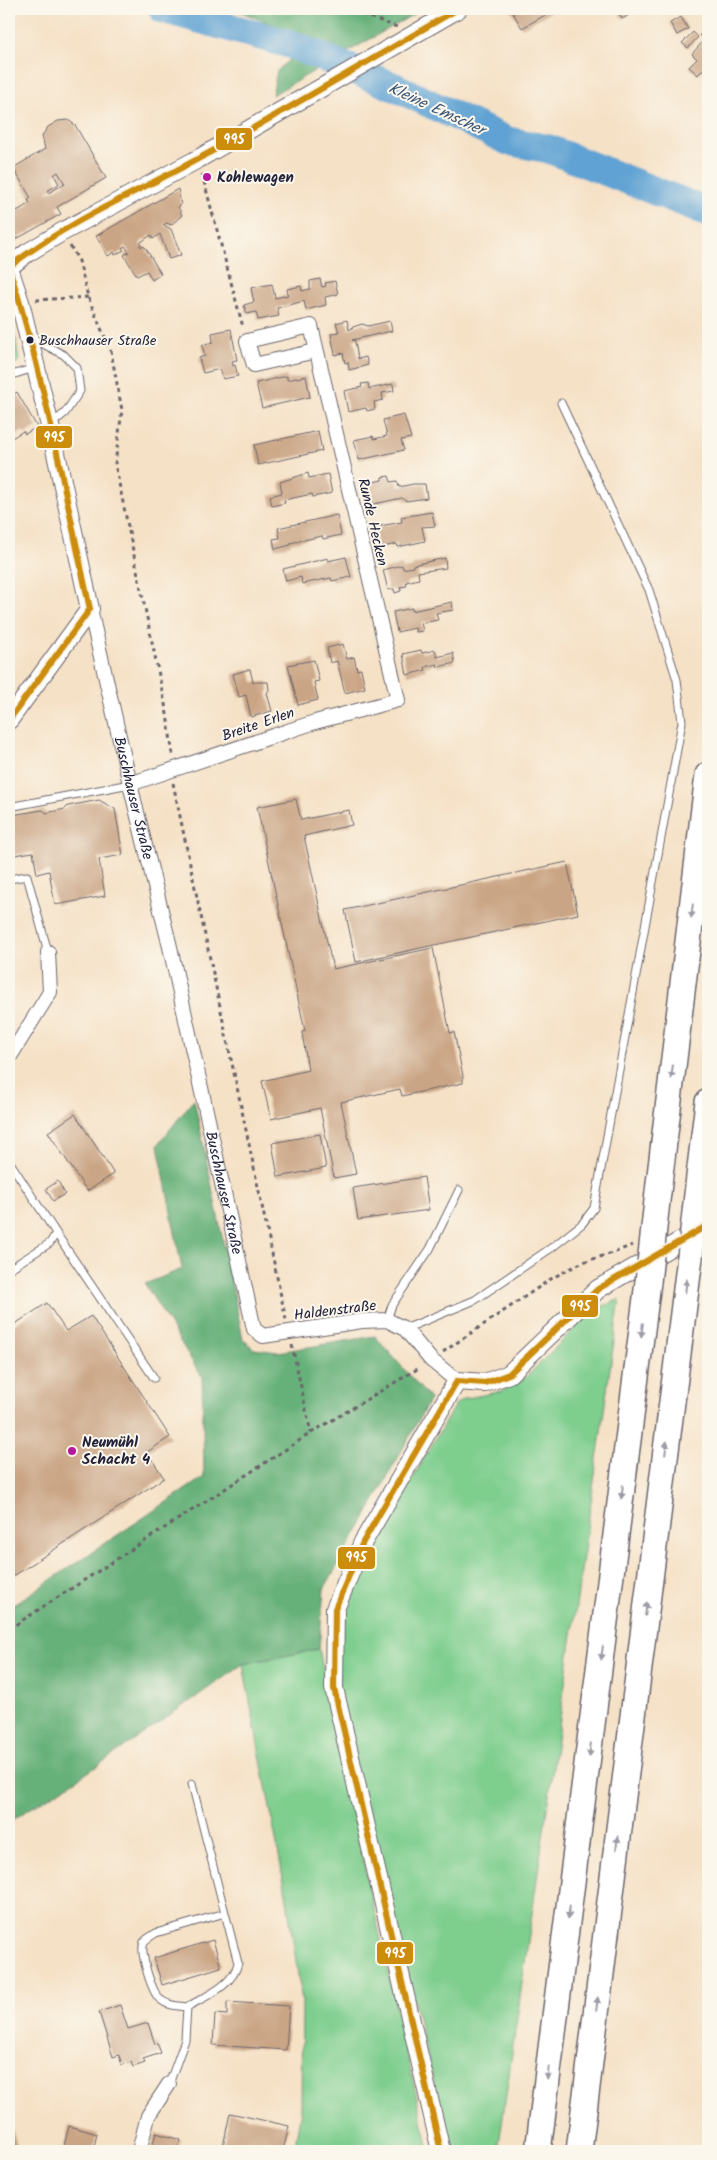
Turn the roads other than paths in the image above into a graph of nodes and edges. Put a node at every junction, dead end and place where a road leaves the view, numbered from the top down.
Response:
1 (458, 9) edge
2 (9, 268) edge
3 (28, 336) junction
4 (316, 351) junction
5 (35, 367) junction
6 (9, 376) edge
7 (561, 403) dead end
8 (50, 426) junction
9 (90, 608) junction
10 (398, 700) joint
11 (9, 720) edge
12 (708, 775) edge
13 (130, 784) junction
14 (9, 807) edge
15 (9, 879) edge
16 (48, 952) joint
17 (9, 1058) edge
18 (708, 1102) edge
19 (9, 1160) edge
20 (459, 1190) dead end
21 (708, 1225) edge
22 (56, 1232) junction
23 (9, 1268) edge
24 (387, 1320) junction
25 (254, 1329) joint
26 (405, 1330) junction
27 (154, 1378) dead end
28 (457, 1381) junction
29 (192, 1784) dead end
30 (225, 1913) junction
31 (187, 2007) junction
32 (169, 2084) joint
33 (582, 2145) edge
34 (139, 2151) edge
35 (441, 2151) edge
36 (538, 2151) edge

1 - 2 street
2 - 3 street, Buschhauser Straße
3 - 5 street, Buschhauser Straße
3 - 8 lane
4 - 4 street, Runde Hecken
4 - 10 street, Runde Hecken
5 - 6 lane
5 - 8 street, Buschhauser Straße
7 - 26 lane
8 - 9 street, Buschhauser Straße
9 - 11 street
9 - 13 street, Buschhauser Straße
10 - 13 street, Breite Erlen
12 -> 36 highway, bridge
13 - 14 lane
13 - 25 street, Buschhauser Straße
15 - 16 lane
16 - 17 street
33 -> 18 highway, bridge
19 - 22 lane
20 - 24 lane
21 - 28 street
22 - 23 lane
22 - 27 lane
24 - 25 street, Haldenstraße
24 - 26 street, Haldenstraße
26 - 28 street, Haldenstraße
28 - 35 street
29 - 30 lane
30 - 31 lane
30 - 31 lane
31 - 32 lane
32 - 34 street

